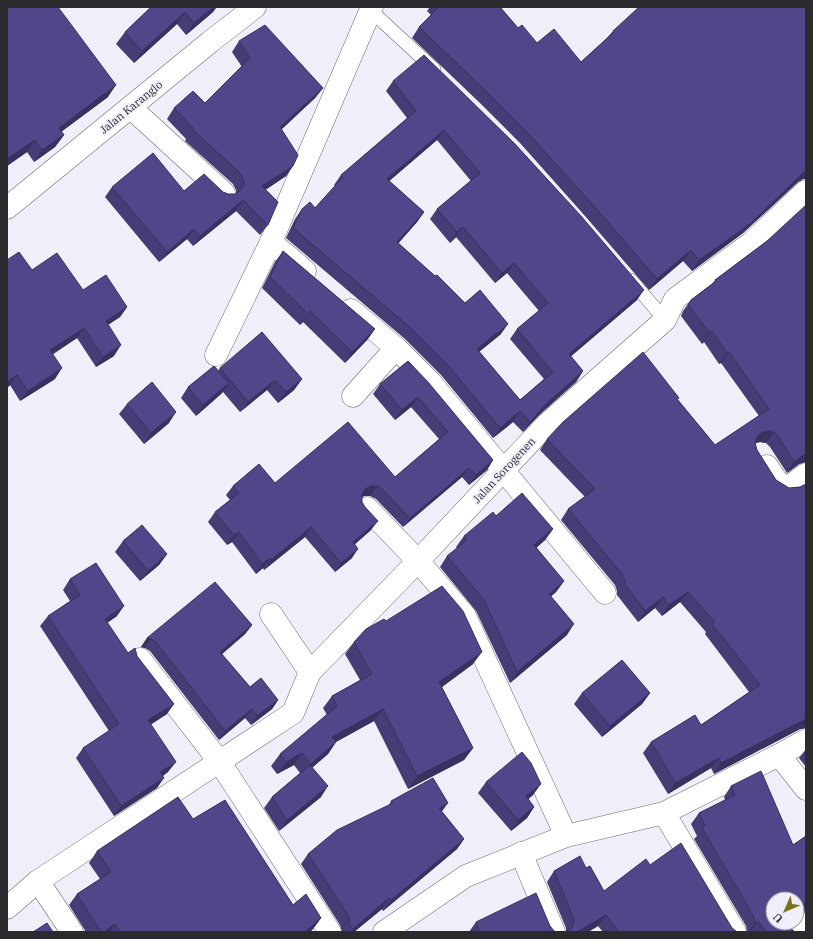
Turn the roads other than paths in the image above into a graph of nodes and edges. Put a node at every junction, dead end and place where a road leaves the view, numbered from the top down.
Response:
1 (255, 7) edge
2 (371, 9) edge
3 (441, 76) edge
4 (131, 108) junction
5 (806, 191) edge
6 (224, 193) edge
7 (7, 208) edge
8 (271, 242) junction
9 (624, 273) edge
10 (318, 283) edge
11 (336, 298) edge
12 (665, 320) junction
13 (396, 348) junction
14 (216, 355) dead end
15 (353, 396) dead end
16 (760, 454) edge
17 (505, 470) junction
18 (806, 474) edge
19 (367, 508) edge
20 (418, 561) junction
21 (605, 593) dead end
22 (271, 614) dead end
23 (140, 659) edge
24 (310, 672) junction
25 (806, 740) edge
26 (779, 755) junction
27 (219, 762) junction
28 (806, 789) edge
29 (664, 813) junction
30 (566, 836) junction
31 (521, 853) junction
32 (38, 881) junction
33 (7, 908) edge
34 (806, 924) edge
35 (72, 932) edge
36 (330, 932) edge
37 (384, 932) edge
38 (554, 932) edge
39 (735, 932) edge
40 (794, 932) edge

1 - 4 street, Jalan Karanglo
2 - 3 lane
2 - 8 street
4 - 6 street
4 - 7 street, Jalan Karanglo
5 - 12 street, Jalan Sorogenen
8 - 10 street
8 - 14 street
9 - 12 lane
11 - 13 street
12 - 17 street, Jalan Sorogenen
13 - 15 street
13 - 17 street
16 - 18 street
17 - 20 street, Jalan Sorogenen
17 - 21 street
19 - 20 street
20 - 24 street, Jalan Sorogenen
20 - 30 street
22 - 24 street
23 - 27 street
24 - 27 street, Jalan Sorogenen
25 - 26 street
26 - 28 street
26 - 29 street
27 - 32 street, Jalan Sorogenen
27 - 36 street
29 - 30 street
29 - 39 street
30 - 31 street
31 - 37 street
31 - 38 street
32 - 33 street, Jalan Sorogenen
32 - 35 street
34 - 40 street

